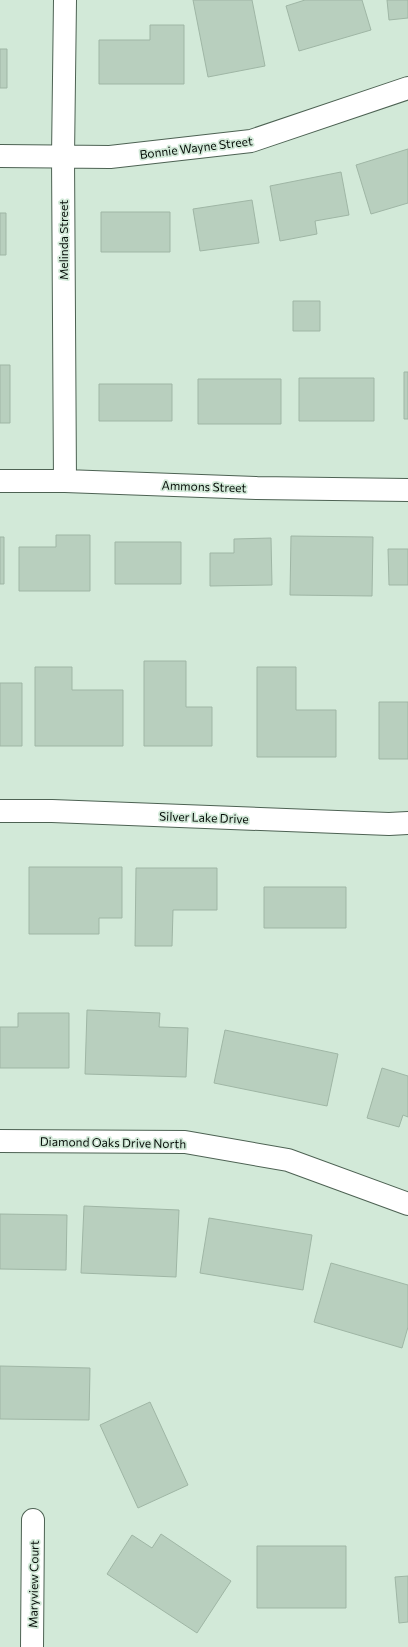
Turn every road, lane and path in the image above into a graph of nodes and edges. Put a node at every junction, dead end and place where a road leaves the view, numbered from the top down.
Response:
1 (65, 0) edge
2 (408, 88) edge
3 (0, 156) edge
4 (63, 157) junction
5 (0, 481) edge
6 (64, 481) junction
7 (408, 490) edge
8 (0, 811) edge
9 (408, 823) edge
10 (0, 1141) edge
11 (408, 1204) edge
12 (33, 1520) dead end
13 (32, 1647) edge

1 - 4 street, Melinda Street
2 - 4 street, Bonnie Wayne Street
3 - 4 street, Bonnie Wayne Street
4 - 6 street, Melinda Street
5 - 6 street, Ammons Street
6 - 7 street, Ammons Street
8 - 9 street, Silver Lake Drive
10 - 11 street, Diamond Oaks Drive North
12 - 13 street, Maryview Court

